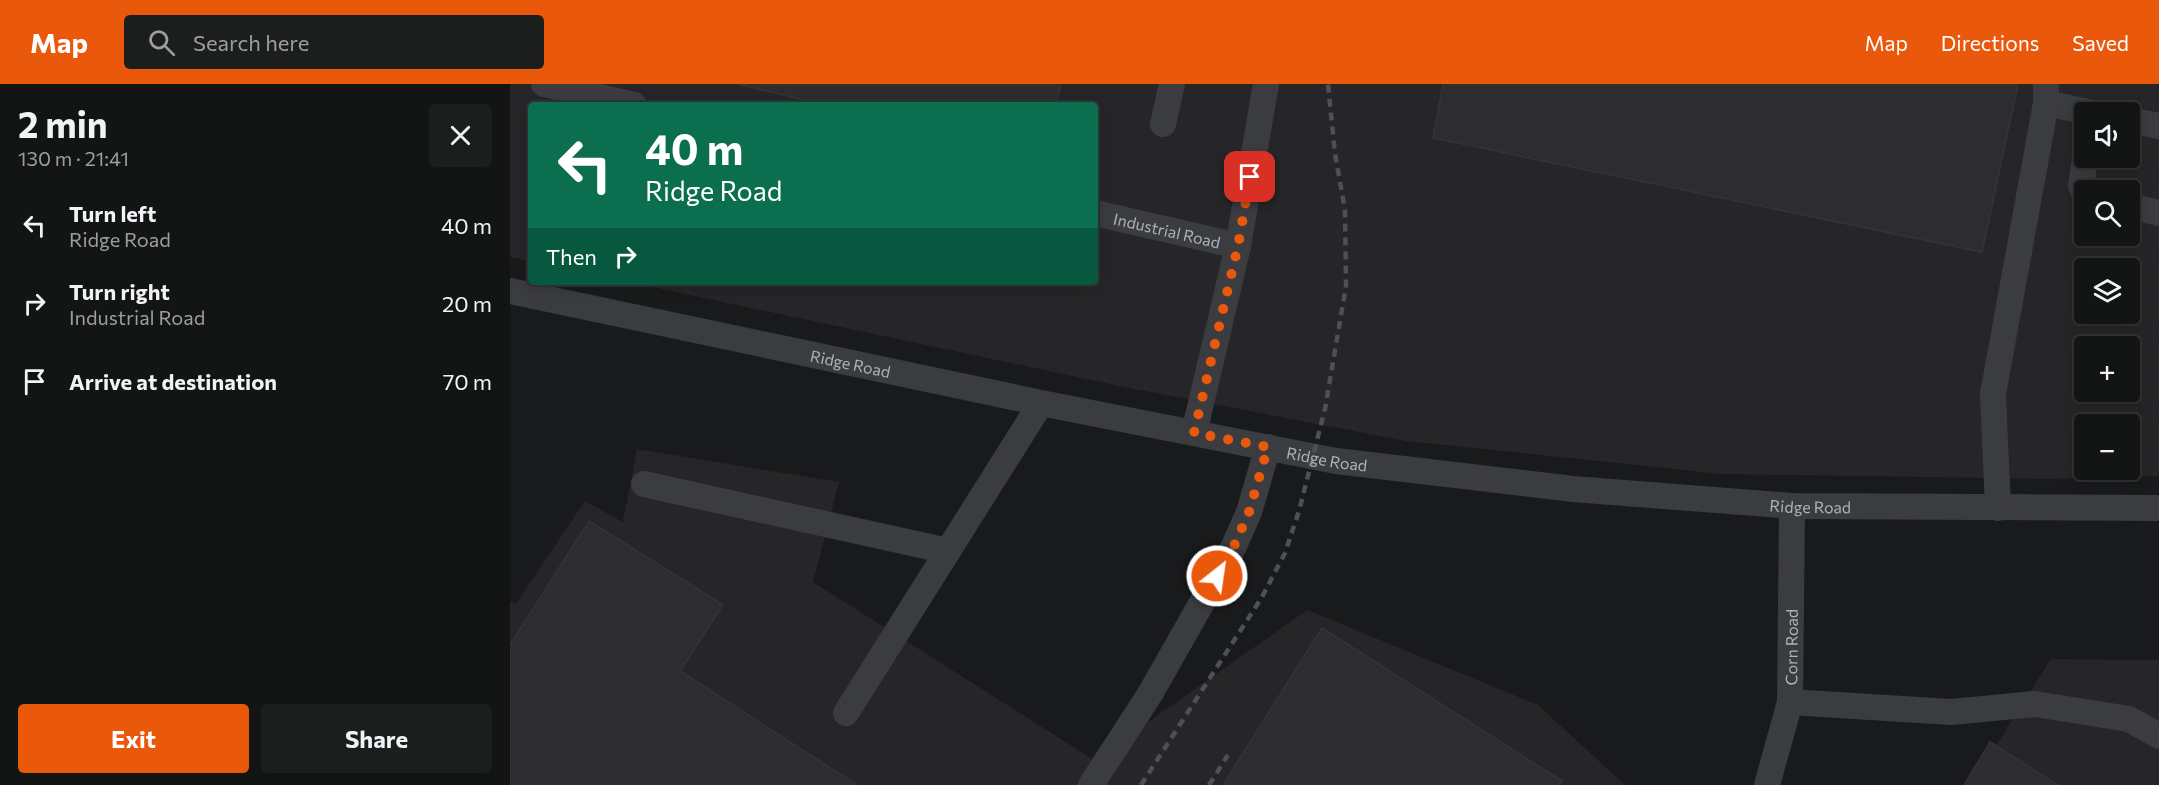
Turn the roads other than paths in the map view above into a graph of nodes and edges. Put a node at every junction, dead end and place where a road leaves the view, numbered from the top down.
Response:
1 (544, 84) edge
2 (1172, 84) edge
3 (1266, 84) edge
4 (2046, 94) edge
5 (621, 102) edge
6 (2074, 106) edge
7 (2140, 122) edge
8 (1163, 124) dead end
9 (2159, 126) edge
10 (2140, 208) edge
11 (2159, 213) edge
12 (1098, 214) edge
13 (1238, 246) junction
14 (510, 291) edge
15 (1041, 403) junction
16 (1194, 433) junction
17 (1268, 447) junction
18 (644, 484) dead end
19 (1792, 506) junction
20 (1998, 508) junction
21 (2159, 508) edge
22 (948, 551) junction
23 (1790, 702) junction
24 (846, 713) dead end
25 (2159, 736) edge
26 (1091, 785) edge
27 (1767, 785) edge

1 - 5 street
2 - 8 street
3 - 13 street, Industrial Road
4 - 6 street
4 - 20 street
7 - 9 street
10 - 11 street
12 - 13 street, Industrial Road
13 - 16 street, Industrial Road
14 - 15 street, Ridge Road
15 - 16 street, Ridge Road
15 - 22 street
16 - 17 street, Ridge Road
17 - 19 street, Ridge Road
17 - 26 street
18 - 22 street
19 - 20 street, Ridge Road
19 - 23 street, Corn Road
20 - 21 street, Ridge Road
22 - 24 street
23 - 25 street
23 - 27 street, Corn Road

